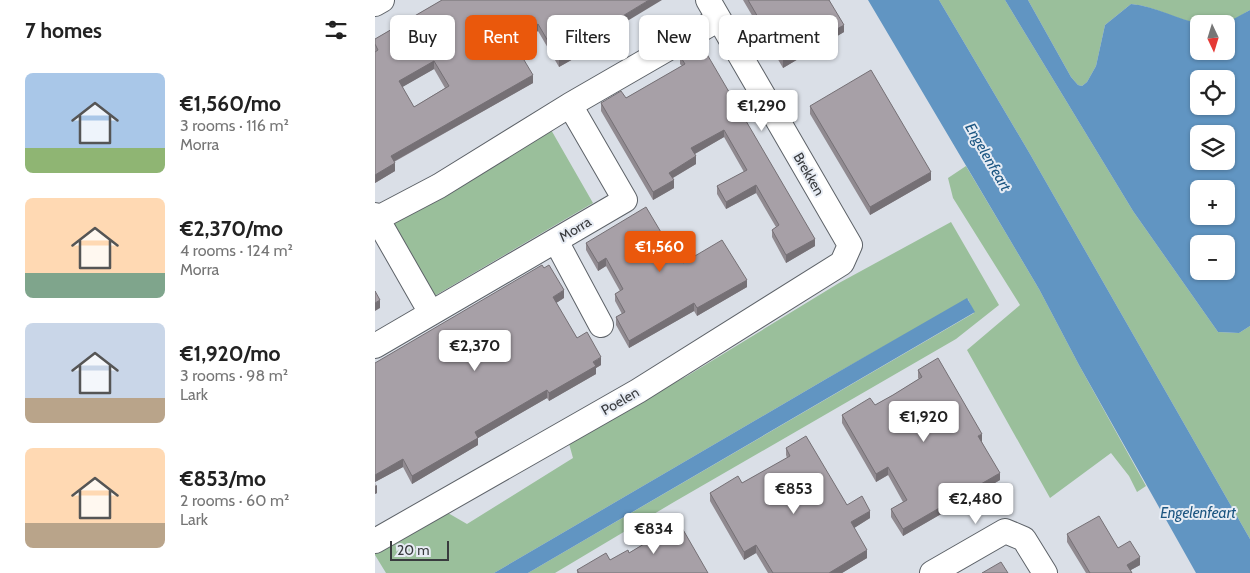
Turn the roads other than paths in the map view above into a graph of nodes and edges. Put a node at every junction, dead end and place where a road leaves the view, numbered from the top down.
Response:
1 (382, 0) edge
2 (375, 4) edge
3 (714, 9) edge
4 (570, 105) junction
5 (376, 216) edge
6 (556, 241) junction
7 (850, 245) joint
8 (431, 313) junction
9 (601, 325) dead end
10 (375, 346) edge
11 (375, 541) edge
12 (932, 573) edge
13 (1045, 573) edge

1 - 2 street
3 - 4 street
3 - 7 street, Brekken
4 - 5 street
4 - 6 street, Morra
5 - 8 street
6 - 8 street, Morra
6 - 9 street
7 - 11 street, Poelen
8 - 10 street, Morra
12 - 13 street

